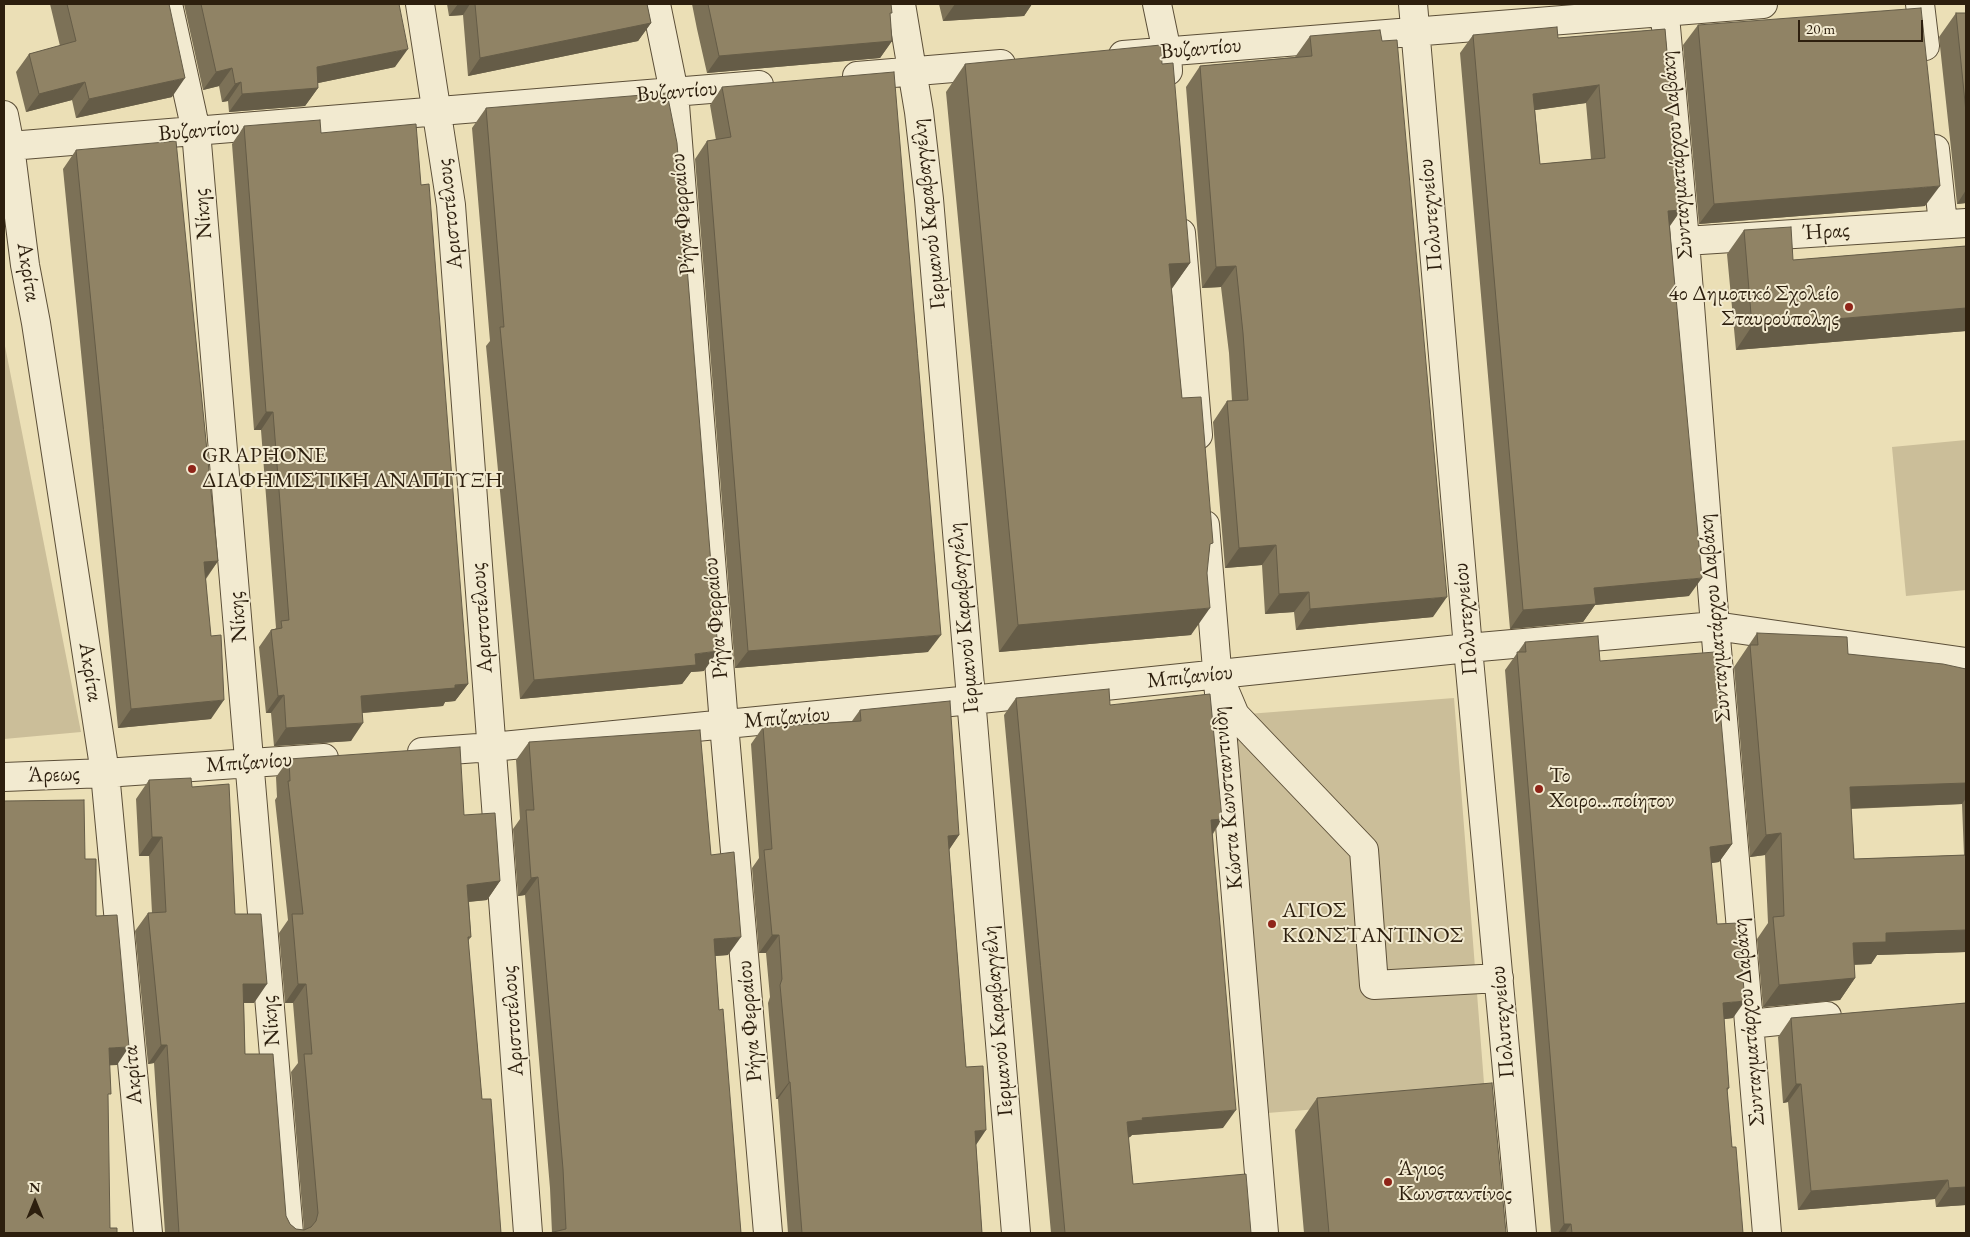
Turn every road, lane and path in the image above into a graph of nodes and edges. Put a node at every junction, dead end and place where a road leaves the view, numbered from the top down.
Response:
1 (168, 4) edge
2 (420, 4) edge
3 (656, 4) edge
4 (901, 4) edge
5 (1157, 4) edge
6 (1412, 4) edge
7 (1763, 4) edge
8 (1920, 4) edge
9 (1662, 8) edge
10 (1416, 32) junction
11 (1167, 52) junction
12 (1098, 57) edge
13 (1030, 62) edge
14 (912, 71) junction
15 (1927, 71) edge
16 (833, 78) edge
17 (783, 82) edge
18 (674, 92) junction
19 (1170, 92) edge
20 (438, 111) junction
21 (4, 115) edge
22 (1933, 128) edge
23 (196, 131) junction
24 (10, 146) junction
25 (1179, 210) edge
26 (1955, 223) edge
27 (1685, 241) junction
28 (14, 265) edge
29 (1199, 457) edge
30 (1203, 496) edge
31 (1715, 626) junction
32 (1468, 648) junction
33 (1966, 662) edge
34 (1217, 674) junction
35 (971, 700) junction
36 (724, 724) junction
37 (492, 747) junction
38 (396, 753) edge
39 (347, 757) edge
40 (250, 763) junction
41 (105, 773) junction
42 (4, 777) edge
43 (1499, 978) junction
44 (1848, 1014) edge
45 (1749, 1024) junction
46 (148, 1233) edge
47 (289, 1233) edge
48 (528, 1233) edge
49 (768, 1233) edge
50 (1016, 1233) edge
51 (1264, 1233) edge
52 (1522, 1233) edge
53 (1767, 1233) edge

1 - 23 street, Νίκης
2 - 20 street, Αριστοτέλους
3 - 18 street, Ρήγα Φερραίου
4 - 14 street, Γερμανού Καραβαγγέλη
5 - 11 street
6 - 10 street, Πολυτεχνείου
7 - 9 street, Βυζαντίου
8 - 15 street
9 - 10 street, Βυζαντίου
9 - 27 street, Συνταγματάρχου Δαβάκη
10 - 11 street, Βυζαντίου
10 - 32 street, Πολυτεχνείου
11 - 12 street, Βυζαντίου
11 - 19 street
13 - 14 street
14 - 16 street
14 - 35 street, Γερμανού Καραβαγγέλη
17 - 18 street, Βυζαντίου
18 - 20 street, Βυζαντίου
18 - 36 street, Ρήγα Φερραίου
20 - 23 street, Βυζαντίου
20 - 37 street, Αριστοτέλους
21 - 24 street, Ακρίτα
22 - 26 street
23 - 24 street, Βυζαντίου
23 - 40 street, Νίκης
24 - 28 street, Ακρίτα
25 - 29 street
26 - 27 street, Ήρας
27 - 31 street, Συνταγματάρχου Δαβάκη
28 - 41 street, Ακρίτα
30 - 34 street, Κώστα Κωνσταντινίδη
31 - 32 street, Μπιζανίου
31 - 33 street, Μπιζανίου
31 - 45 street, Συνταγματάρχου Δαβάκη
32 - 34 street, Μπιζανίου
32 - 43 street, Πολυτεχνείου
34 - 35 street, Μπιζανίου
34 - 43 street
34 - 51 street, Κώστα Κωνσταντινίδη
35 - 36 street, Μπιζανίου
35 - 50 street, Γερμανού Καραβαγγέλη
36 - 37 street, Μπιζανίου
36 - 49 street, Ρήγα Φερραίου
37 - 38 street, Μπιζανίου
37 - 48 street, Αριστοτέλους
39 - 40 street, Μπιζανίου
40 - 41 street, Μπιζανίου
40 - 47 street, Νίκης
41 - 42 street, Άρεως
41 - 46 street, Ακρίτα
43 - 52 street, Πολυτεχνείου
44 - 45 street
45 - 53 street, Συνταγματάρχου Δαβάκη

